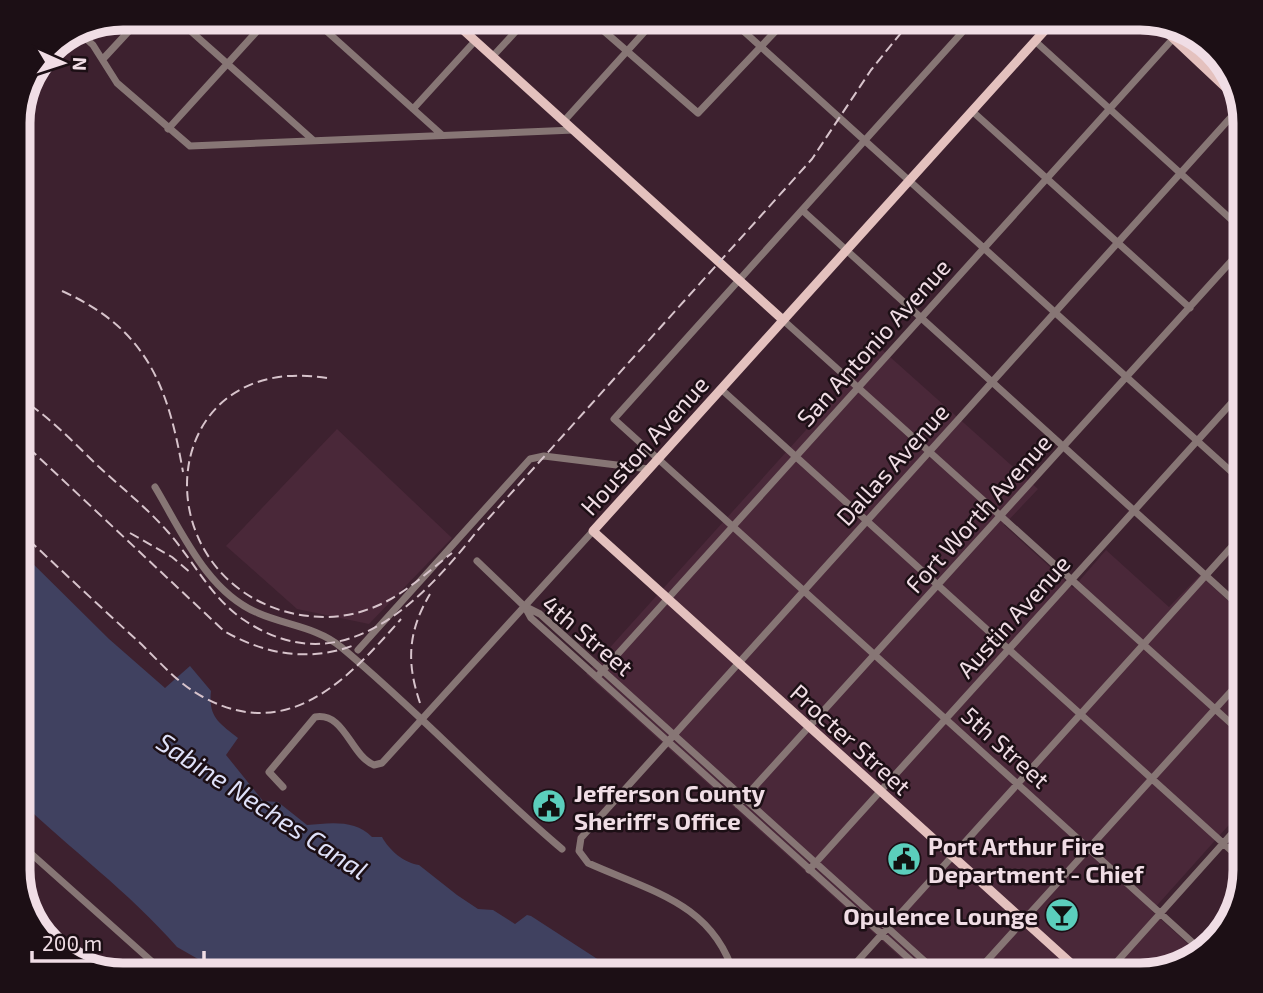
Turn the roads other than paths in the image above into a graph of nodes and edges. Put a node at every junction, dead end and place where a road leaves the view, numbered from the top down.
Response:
1 (130, 30) edge
2 (189, 30) edge
3 (258, 30) edge
4 (325, 30) edge
5 (463, 30) edge
6 (517, 30) edge
7 (602, 30) edge
8 (646, 30) edge
9 (743, 30) edge
10 (777, 30) edge
11 (964, 30) edge
12 (1045, 30) edge
13 (1174, 37) edge
14 (84, 38) edge
15 (1177, 38) edge
16 (475, 41) junction
17 (1035, 41) junction
18 (762, 47) junction
19 (626, 51) junction
20 (493, 57) junction
21 (103, 59) junction
22 (227, 64) junction
23 (1227, 89) edge
24 (413, 109) junction
25 (1110, 109) junction
26 (972, 111) junction
27 (1232, 114) edge
28 (564, 121) junction
29 (168, 129) junction
30 (575, 130) junction
31 (442, 135) junction
32 (313, 140) junction
33 (864, 140) junction
34 (1180, 173) junction
35 (1047, 179) junction
36 (909, 180) junction
37 (802, 210) junction
38 (1233, 221) edge
39 (1118, 243) junction
40 (985, 248) junction
41 (846, 250) junction
42 (1233, 260) edge
43 (739, 279) junction
44 (1190, 308) junction
45 (1055, 312) junction
46 (921, 318) junction
47 (783, 320) junction
48 (1127, 377) junction
49 (992, 382) junction
50 (858, 387) junction
51 (721, 389) junction
52 (1233, 402) edge
53 (1198, 441) junction
54 (1064, 447) junction
55 (930, 451) junction
56 (795, 456) junction
57 (658, 458) junction
58 (649, 469) junction
59 (1233, 473) edge
60 (155, 487) dead end
61 (1135, 510) junction
62 (1002, 516) junction
63 (867, 521) junction
64 (732, 526) junction
65 (593, 531) junction
66 (1233, 545) edge
67 (477, 561) dead end
68 (1206, 575) junction
69 (1072, 579) junction
70 (938, 585) junction
71 (804, 590) junction
72 (666, 598) junction
73 (1233, 600) edge
74 (524, 606) junction
75 (1144, 645) junction
76 (1009, 649) junction
77 (358, 650) dead end
78 (875, 655) junction
79 (738, 663) junction
80 (600, 674) junction
81 (1233, 689) edge
82 (1215, 709) junction
83 (1081, 714) junction
84 (421, 719) junction
85 (946, 719) junction
86 (1233, 725) edge
87 (810, 726) junction
88 (670, 737) junction
89 (1152, 779) junction
90 (1018, 784) junction
91 (283, 787) dead end
92 (880, 792) junction
93 (741, 802) junction
94 (1233, 833) edge
95 (1224, 844) junction
96 (1089, 848) junction
97 (562, 849) dead end
98 (1233, 852) edge
99 (30, 853) edge
100 (952, 856) junction
101 (812, 867) junction
102 (1160, 913) junction
103 (1023, 921) junction
104 (884, 931) junction
105 (1195, 945) edge
106 (154, 963) edge
107 (731, 963) edge
108 (856, 963) edge
109 (915, 963) edge
110 (925, 963) edge
111 (985, 963) edge
112 (1070, 963) edge
113 (1116, 963) edge

1 - 21 street
2 - 22 street
3 - 22 street
4 - 24 street
5 - 16 main road
6 - 20 street
7 - 19 street
8 - 19 street
9 - 18 street
10 - 18 street
11 - 33 street
12 - 17 main road, Houston Avenue
13 - 25 street, San Antonio Avenue
14 - 21 street
15 - 23 main road
16 - 20 main road
16 - 24 street
17 - 25 street
17 - 26 main road, Houston Avenue
18 - 19 street
18 - 33 street
19 - 28 street
20 - 28 main road
21 - 29 street
22 - 29 street
22 - 32 street
24 - 31 street
25 - 34 street
25 - 35 street, San Antonio Avenue
26 - 35 street
26 - 36 main road, Houston Avenue
27 - 34 street, Dallas Avenue
28 - 30 main road
29 - 32 street
30 - 31 street
30 - 43 main road
31 - 32 street
33 - 36 street
33 - 37 street
34 - 38 street
34 - 39 street, Dallas Avenue
35 - 39 street
35 - 40 street, San Antonio Avenue
36 - 40 street
36 - 41 main road, Houston Avenue
37 - 41 street
37 - 43 street
39 - 44 street
39 - 45 street, Dallas Avenue
40 - 45 street
40 - 46 street, San Antonio Avenue
41 - 46 street
41 - 47 main road, Houston Avenue
42 - 44 street, Fort Worth Avenue
43 - 47 main road
43 - 57 street, 5th Street
44 - 48 street, Fort Worth Avenue
45 - 48 street
45 - 49 street, Dallas Avenue
46 - 49 street
46 - 50 street, San Antonio Avenue
47 - 50 street
47 - 51 main road, Houston Avenue
48 - 53 street
48 - 54 street, Fort Worth Avenue
49 - 54 street
49 - 55 street, Dallas Avenue
50 - 55 street
50 - 56 street, San Antonio Avenue
51 - 56 street
51 - 57 main road, Houston Avenue
52 - 53 street, Austin Avenue
53 - 59 street
53 - 61 street, Austin Avenue
54 - 61 street
54 - 62 street, Fort Worth Avenue
55 - 62 street
55 - 63 street, Dallas Avenue
56 - 63 street
56 - 64 street, San Antonio Avenue
57 - 58 main road, Houston Avenue
57 - 64 street, 5th Street
58 - 65 main road, Houston Avenue
58 - 77 street
60 - 84 street
61 - 68 street
61 - 69 street, Austin Avenue
62 - 69 street
62 - 70 street, Fort Worth Avenue
63 - 70 street
63 - 71 street, Dallas Avenue
64 - 71 street, 5th Street
64 - 72 street, San Antonio Avenue
65 - 72 main road, Procter Street
65 - 74 street, Houston Avenue
66 - 68 street
67 - 74 street, 4th Street
68 - 73 street
68 - 75 street
69 - 75 street
69 - 76 street, Austin Avenue
70 - 76 street
70 - 78 street, Fort Worth Avenue
71 - 78 street, 5th Street
71 - 79 street, Dallas Avenue
72 - 79 main road, Procter Street
72 - 80 street, San Antonio Avenue
74 - 80 street, 4th Street
74 - 84 street, Houston Avenue
75 - 82 street
75 - 83 street
76 - 83 street
76 - 85 street, Austin Avenue
78 - 85 street, 5th Street
78 - 87 street, Fort Worth Avenue
79 - 87 main road, Procter Street
79 - 88 street, Dallas Avenue
80 - 88 street, 4th Street
81 - 82 street
82 - 86 street
82 - 89 street
83 - 89 street
83 - 90 street
84 - 91 street, Houston Avenue
84 - 97 street
85 - 90 street, 5th Street
85 - 92 street, Austin Avenue
87 - 92 main road, Procter Street
87 - 93 street, Fort Worth Avenue
88 - 93 street, 4th Street
88 - 107 street, Dallas Avenue
89 - 95 street
89 - 96 street
90 - 96 street, 5th Street
90 - 100 street
92 - 100 main road, Procter Street
92 - 101 street, Austin Avenue
93 - 101 street, 4th Street
94 - 95 street
95 - 98 street
95 - 102 street
96 - 102 street, 5th Street
96 - 103 street
99 - 106 street
100 - 103 main road, Procter Street
100 - 104 street
101 - 104 street, 4th Street
102 - 105 street, 5th Street
102 - 113 street
103 - 111 street
103 - 112 main road, Procter Street
104 - 108 street
104 - 109 street, 4th Street
104 - 110 street, 4th Street

